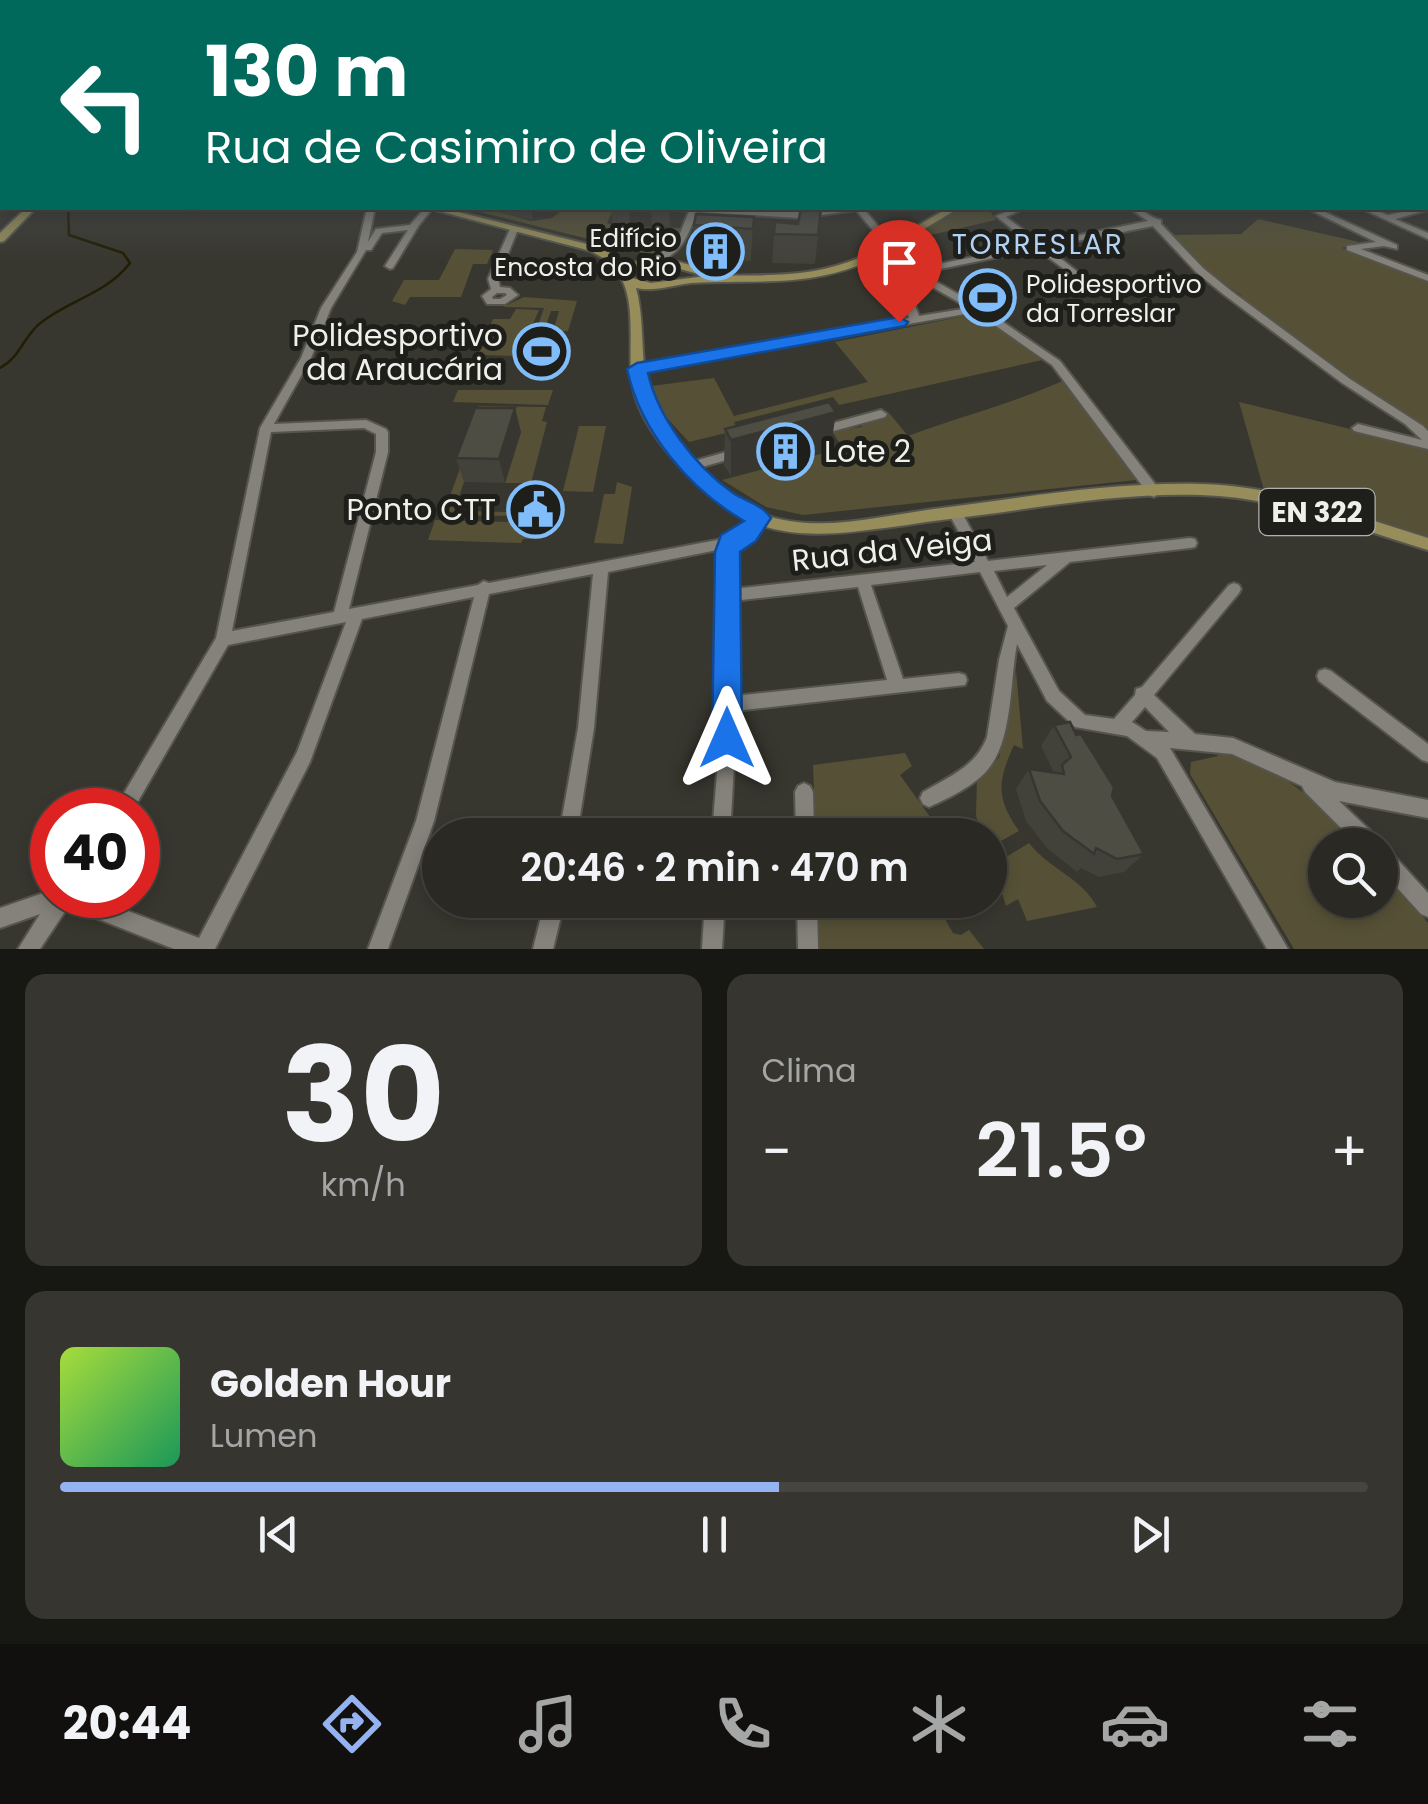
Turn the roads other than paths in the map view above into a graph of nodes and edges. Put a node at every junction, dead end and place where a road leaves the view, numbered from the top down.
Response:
1 (29, 210) edge
2 (40, 210) edge
3 (370, 210) edge
4 (429, 210) edge
5 (439, 210) edge
6 (461, 210) edge
7 (693, 210) edge
8 (773, 210) edge
9 (859, 210) edge
10 (938, 210) edge
11 (950, 210) edge
12 (1016, 210) edge
13 (1137, 210) edge
14 (1314, 210) edge
15 (1369, 210) edge
16 (1416, 210) edge
17 (812, 211) edge
18 (1428, 215) edge
19 (1388, 218) junction
20 (16, 222) junction
21 (1158, 222) junction
22 (1400, 224) junction
23 (412, 225) junction
24 (514, 229) junction
25 (906, 232) junction
26 (1428, 236) edge
27 (0, 239) edge
28 (1038, 247) junction
29 (870, 254) junction
30 (655, 260) junction
31 (390, 266) dead end
32 (675, 267) junction
33 (351, 270) junction
34 (912, 272) junction
35 (628, 276) junction
36 (1080, 278) dead end
37 (1428, 278) edge
38 (662, 285) junction
39 (496, 290) dead end
40 (978, 308) junction
41 (634, 312) junction
42 (915, 320) junction
43 (637, 369) junction
44 (880, 414) dead end
45 (266, 428) junction
46 (1358, 428) dead end
47 (805, 434) edge
48 (1428, 441) edge
49 (748, 450) edge
50 (691, 466) junction
51 (1154, 492) junction
52 (955, 512) junction
53 (759, 518) junction
54 (730, 542) junction
55 (1190, 543) dead end
56 (1428, 544) edge
57 (1066, 558) junction
58 (601, 566) junction
59 (984, 568) junction
60 (863, 581) junction
61 (484, 586) junction
62 (1234, 588) dead end
63 (725, 596) junction
64 (1004, 607) junction
65 (348, 614) junction
66 (1015, 627) junction
67 (223, 639) junction
68 (1325, 676) dead end
69 (959, 680) dead end
70 (897, 686) junction
71 (1142, 694) junction
72 (728, 704) junction
73 (1118, 727) junction
74 (1148, 738) junction
75 (1189, 740) junction
76 (1428, 754) edge
77 (1302, 778) junction
78 (136, 788) edge
79 (804, 792) dead end
80 (929, 798) dead end
81 (1428, 809) edge
82 (571, 818) edge
83 (721, 818) edge
84 (805, 818) edge
85 (1353, 828) edge
86 (1398, 874) edge
87 (1428, 907) edge
88 (30, 908) edge
89 (0, 918) edge
90 (49, 918) edge
91 (121, 918) edge
92 (551, 918) edge
93 (715, 918) edge
94 (807, 918) edge
95 (28, 949) edge
96 (202, 949) edge
97 (378, 949) edge
98 (543, 949) edge
99 (712, 949) edge
100 (808, 949) edge
101 (1278, 949) edge

1 - 20 main road
2 - 20 main road
3 - 33 street
4 - 23 street
5 - 24 main road
6 - 30 main road
7 - 30 street
8 - 17 street
9 - 34 street
10 - 25 main road
11 - 25 main road
12 - 28 street
13 - 21 street
14 - 37 street
15 - 19 street
16 - 19 street
18 - 22 street
19 - 22 street
20 - 27 main road
21 - 28 street
21 - 48 street
22 - 26 street
23 - 31 street
23 - 33 street
24 - 35 main road
24 - 39 street
25 - 29 main road, bridge
28 - 34 street
28 - 36 street
29 - 32 main road
29 - 38 main road
30 - 32 main road
30 - 35 main road
32 - 38 main road
33 - 45 street
34 - 40 street
34 - 42 street
35 - 38 main road
35 - 41 main road, EN 322
38 - 41 main road
40 - 42 street
40 - 51 street
41 - 43 main road, EN 322
42 - 43 street
43 - 50 main road, EN 322
44 - 47 street
45 - 65 street
45 - 67 street
46 - 48 street
49 - 50 street
50 - 53 main road, EN 322
51 - 52 main road, EN 322
51 - 56 main road, EN 322
52 - 53 main road, EN 322
52 - 59 street
53 - 54 street
54 - 58 street
54 - 63 street
55 - 57 street, Rua da Veiga
57 - 59 street, Rua da Veiga
57 - 64 street
58 - 61 street
58 - 82 street
59 - 60 street, Rua da Veiga
59 - 64 street
60 - 63 street, Rua da Veiga
60 - 70 street
61 - 65 street
61 - 97 street
62 - 71 street
63 - 72 street
64 - 66 street
65 - 67 street
65 - 96 street
66 - 73 street
66 - 80 street
67 - 78 street
68 - 76 street
69 - 70 street
70 - 72 street
71 - 73 street
71 - 75 street
72 - 83 street
73 - 74 street
74 - 75 street
74 - 101 street
75 - 77 street
77 - 81 street
77 - 85 street
79 - 84 street
86 - 87 street
88 - 89 street
90 - 95 street
91 - 96 street
92 - 98 street
93 - 99 street
94 - 100 street

